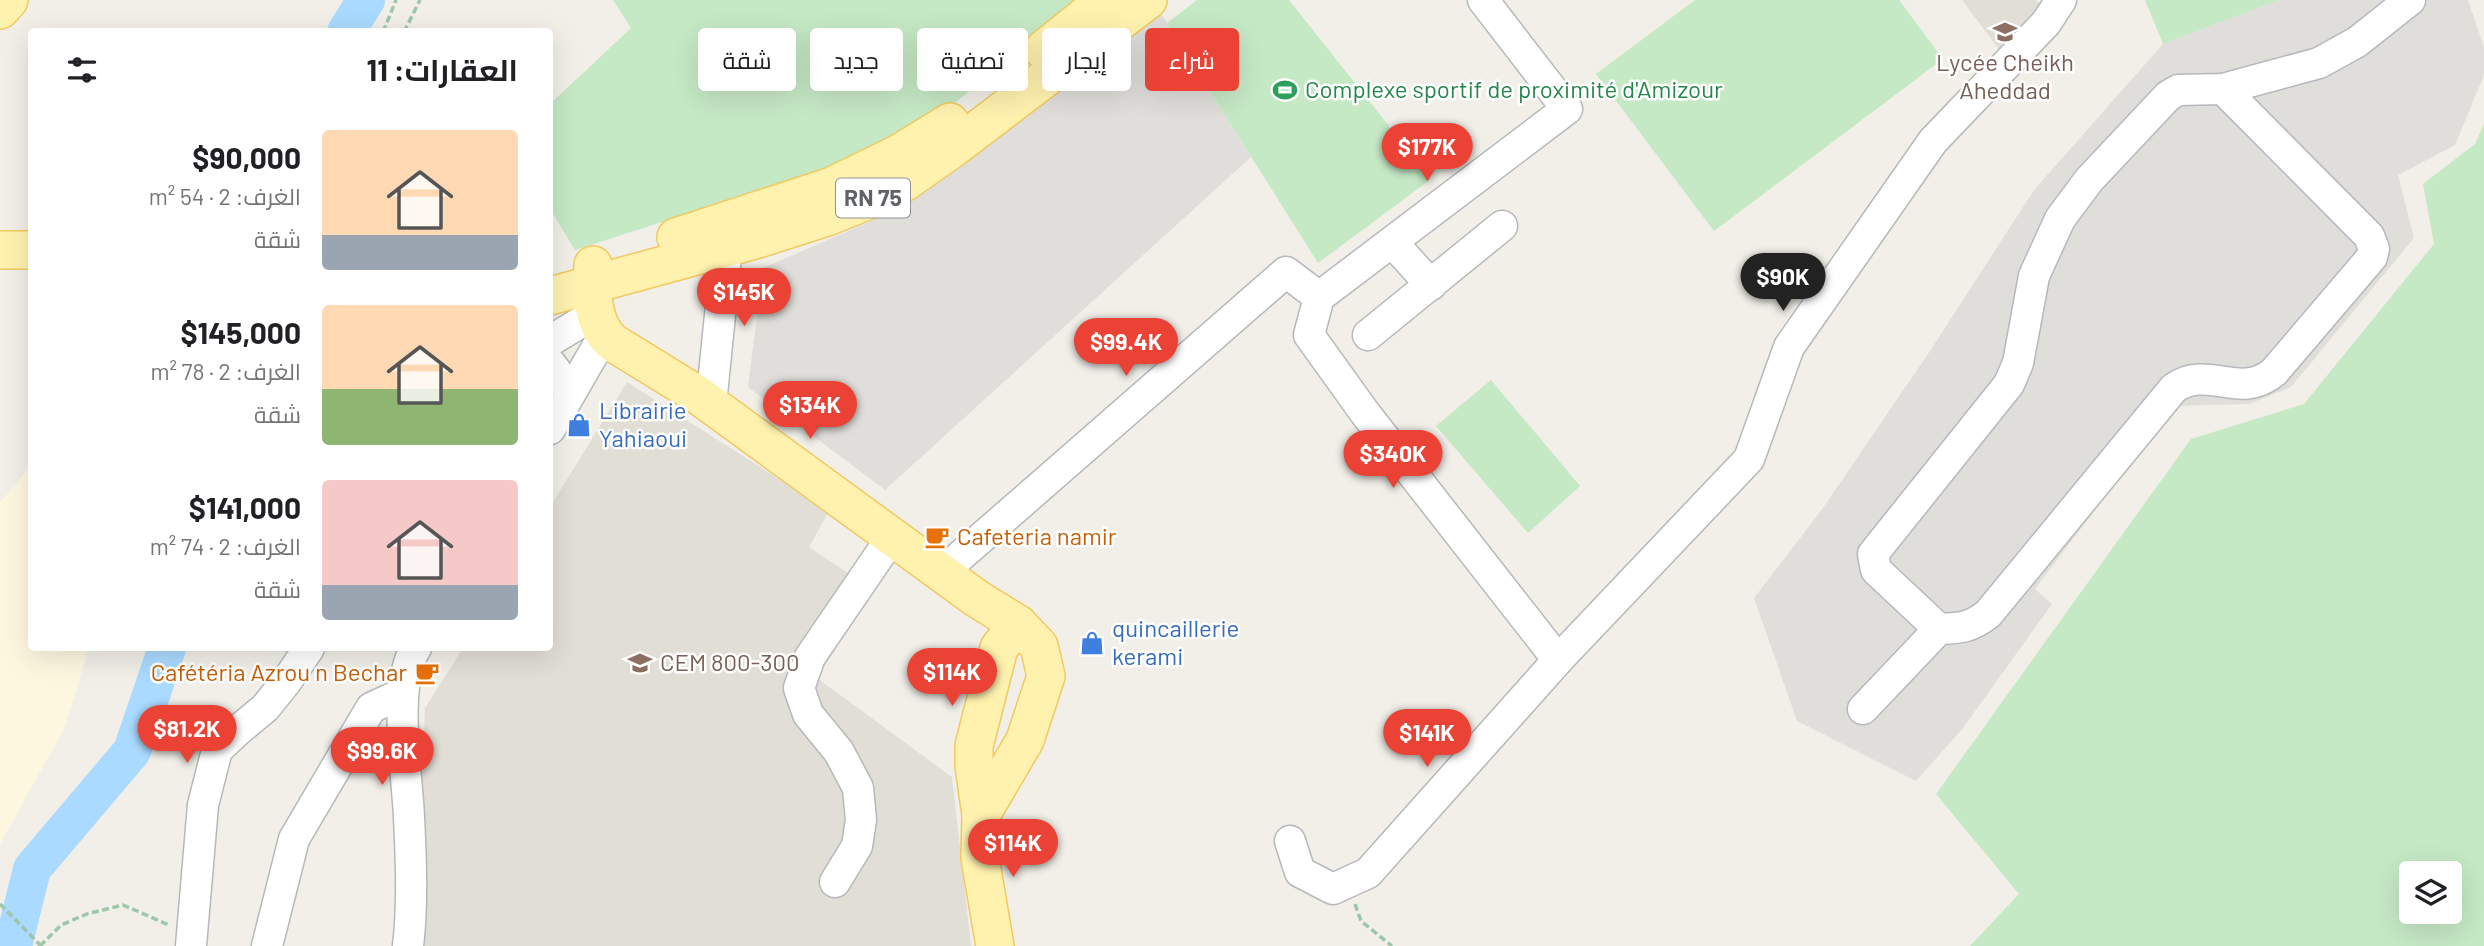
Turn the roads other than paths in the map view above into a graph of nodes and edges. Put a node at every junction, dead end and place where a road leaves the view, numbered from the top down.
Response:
1 (9, 0) edge
2 (1105, 0) edge
3 (1483, 0) edge
4 (2061, 0) edge
5 (2410, 0) edge
6 (1146, 1) edge
7 (0, 10) edge
8 (2223, 89) junction
9 (1502, 226) dead end
10 (1392, 242) junction
11 (727, 246) junction
12 (0, 250) edge
13 (28, 250) edge
14 (553, 276) edge
15 (1431, 285) junction
16 (553, 296) edge
17 (1319, 297) junction
18 (596, 300) junction
19 (1368, 335) dead end
20 (553, 338) edge
21 (553, 367) edge
22 (571, 391) junction
23 (711, 404) junction
24 (553, 424) edge
25 (892, 537) junction
26 (941, 573) junction
27 (1018, 624) junction
28 (1939, 629) junction
29 (307, 651) edge
30 (414, 651) edge
31 (1558, 660) junction
32 (403, 693) junction
33 (1863, 709) dead end
34 (981, 815) junction
35 (1290, 841) dead end
36 (835, 882) dead end
37 (199, 943) edge
38 (267, 946) edge
39 (408, 946) edge
40 (995, 946) edge

1 - 7 main road
2 - 18 main road, RN 75
3 - 10 street
4 - 31 street
5 - 8 street
6 - 11 main road, RN 75
8 - 28 street
8 - 28 street
9 - 15 street
10 - 15 street
10 - 17 street
11 - 18 main road, RN 75
11 - 23 street
12 - 13 main road
14 - 18 main road, RN 75
15 - 19 street
16 - 18 main road, RN 75
17 - 26 street
17 - 31 street
18 - 20 street
18 - 22 street
18 - 23 main road
21 - 22 street
22 - 24 street
23 - 25 main road
25 - 26 main road
25 - 36 street
26 - 27 main road
27 - 34 main road
27 - 34 main road
28 - 33 street
29 - 37 street
30 - 32 street
31 - 35 street
32 - 38 street
32 - 39 street
34 - 40 main road

